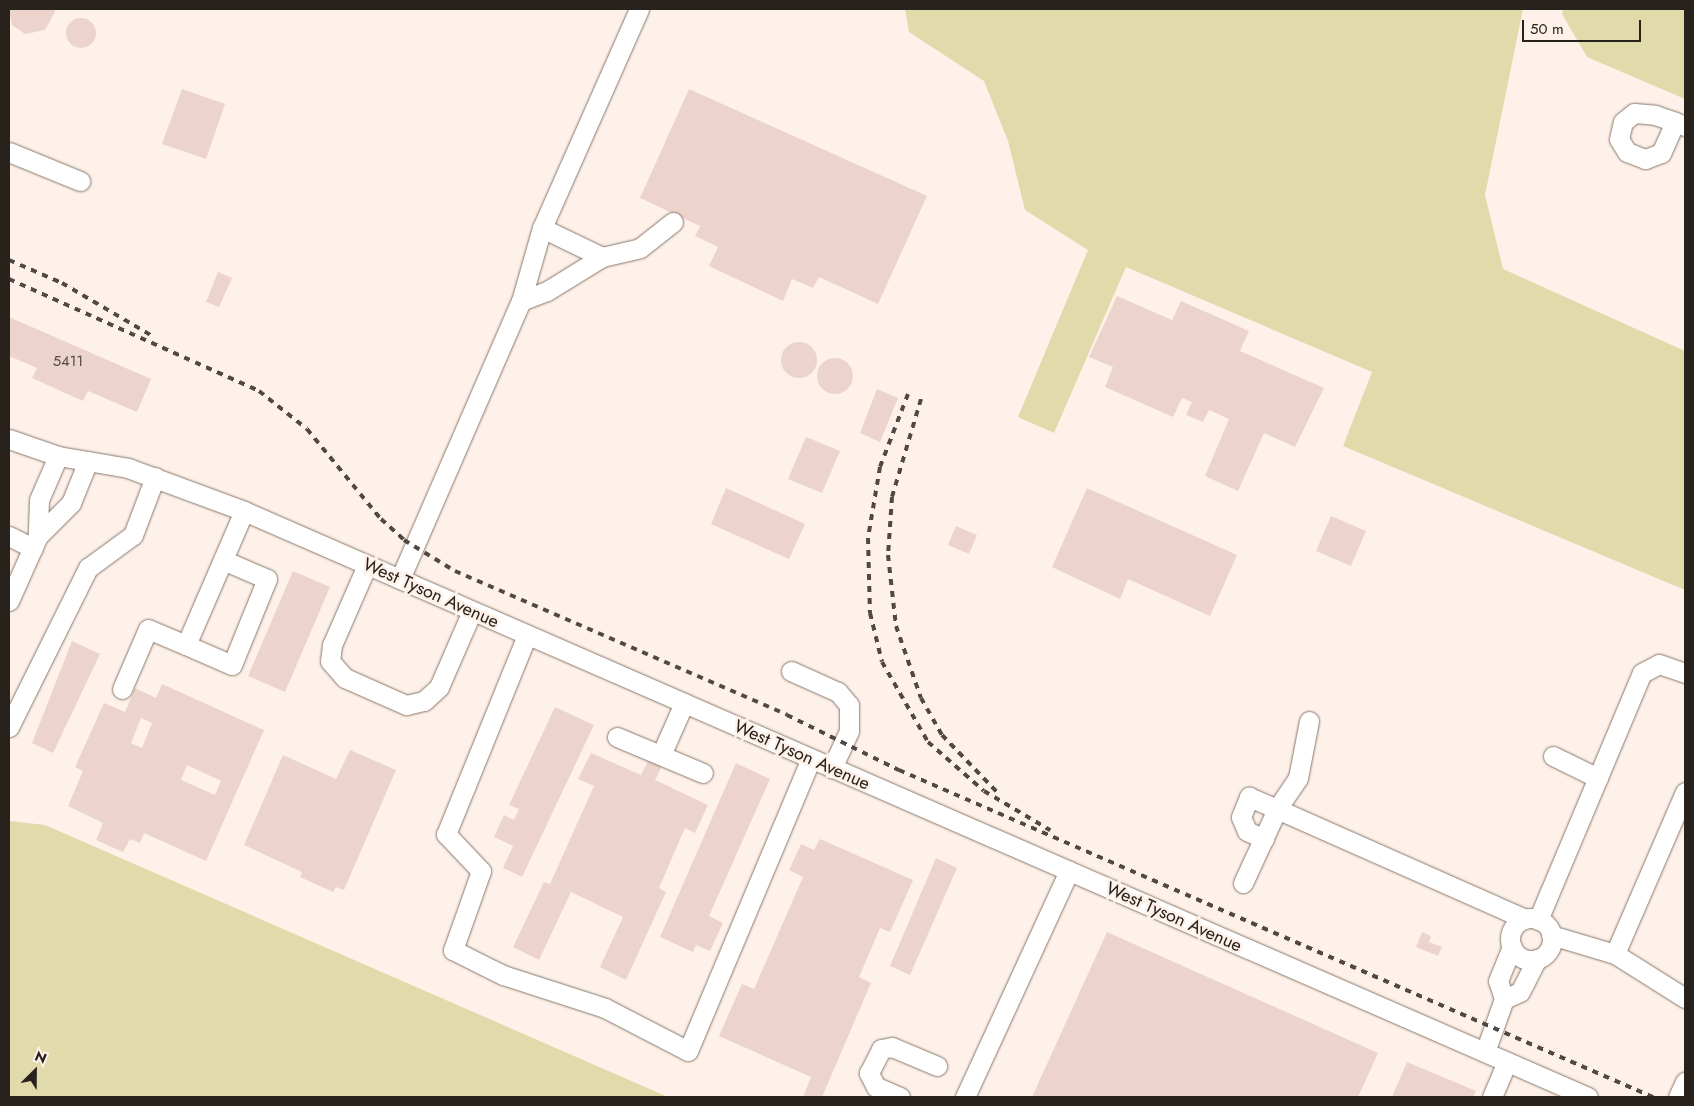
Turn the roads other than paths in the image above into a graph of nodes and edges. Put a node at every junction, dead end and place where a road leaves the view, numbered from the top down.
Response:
1 (639, 9) edge
2 (9, 152) edge
3 (80, 181) dead end
4 (673, 222) dead end
5 (542, 228) junction
6 (602, 257) junction
7 (521, 302) junction
8 (9, 439) edge
9 (58, 456) junction
10 (88, 461) junction
11 (155, 477) junction
12 (244, 511) junction
13 (9, 536) edge
14 (35, 542) junction
15 (223, 560) junction
16 (367, 565) junction
17 (400, 579) junction
18 (9, 601) edge
19 (472, 611) junction
20 (527, 635) junction
21 (186, 646) junction
22 (791, 671) dead end
23 (1685, 673) edge
24 (122, 690) dead end
25 (684, 703) junction
26 (1309, 721) dead end
27 (9, 727) edge
28 (617, 736) dead end
29 (661, 755) junction
30 (1553, 756) dead end
31 (811, 759) junction
32 (832, 768) junction
33 (703, 773) dead end
34 (1598, 778) junction
35 (1685, 792) edge
36 (1277, 809) junction
37 (1264, 839) junction
38 (1068, 871) junction
39 (1243, 883) dead end
40 (1531, 919) junction
41 (1551, 935) junction
42 (1512, 947) junction
43 (1615, 954) junction
44 (1537, 959) junction
45 (1685, 998) edge
46 (1504, 999) junction
47 (1485, 1052) junction
48 (1507, 1062) junction
49 (937, 1066) dead end
50 (1685, 1082) edge
51 (900, 1097) edge
52 (965, 1097) edge
53 (1492, 1097) edge
54 (1588, 1097) edge
55 (1678, 1097) edge

1 - 5 street
2 - 3 street
4 - 6 street
5 - 6 street
5 - 7 street
6 - 7 street
7 - 17 street
8 - 9 street, West Tyson Avenue
9 - 10 street, West Tyson Avenue
9 - 14 street
10 - 11 street, West Tyson Avenue
10 - 14 street
11 - 12 street, West Tyson Avenue
11 - 27 street
12 - 15 street
12 - 16 street, West Tyson Avenue
13 - 14 street
14 - 18 street
15 - 21 street
15 - 21 street
16 - 17 street, West Tyson Avenue
16 - 19 street
17 - 19 street, West Tyson Avenue
19 - 20 street, West Tyson Avenue
20 - 25 street, West Tyson Avenue
20 - 31 street
21 - 24 street
22 - 32 street
23 - 34 street
25 - 29 street
25 - 31 street, West Tyson Avenue
26 - 36 street
28 - 29 street
29 - 33 street
30 - 34 street
31 - 32 street, West Tyson Avenue
32 - 38 street, West Tyson Avenue
34 - 40 street
35 - 43 street
36 - 37 street
36 - 37 street
36 - 40 street
37 - 39 street
38 - 47 street, West Tyson Avenue
38 - 52 street
40 - 41 street
40 - 42 street
41 - 43 street
41 - 44 street
42 - 44 street
42 - 46 street
43 - 45 street
44 - 46 street
46 - 47 street
47 - 48 street, West Tyson Avenue
48 - 53 street
48 - 54 street, West Tyson Avenue
49 - 51 street
50 - 55 street

